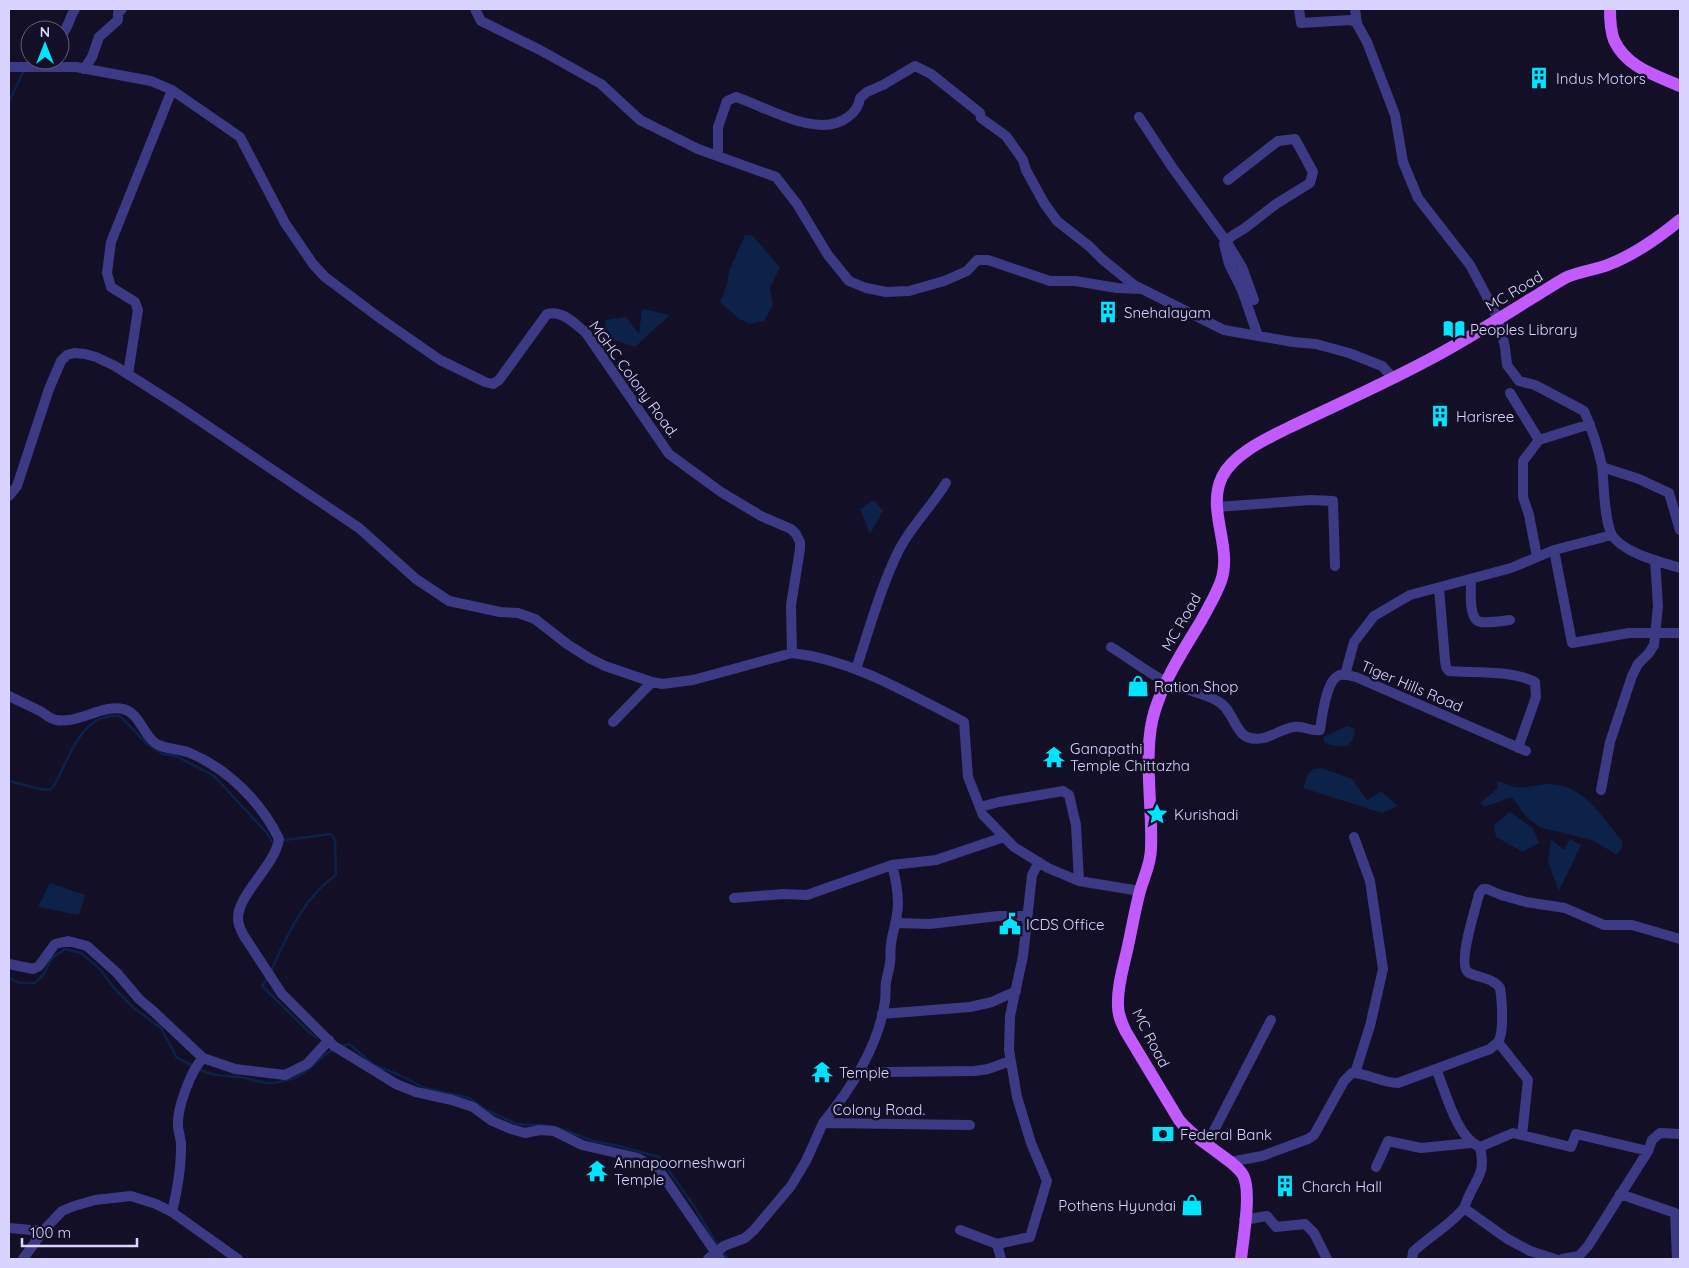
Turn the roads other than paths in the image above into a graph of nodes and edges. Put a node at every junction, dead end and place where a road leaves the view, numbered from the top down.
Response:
1 (76, 9) edge
2 (122, 9) edge
3 (475, 9) edge
4 (1299, 9) edge
5 (1610, 9) edge
6 (1356, 10) edge
7 (70, 20) edge
8 (1357, 23) junction
9 (70, 68) edge
10 (84, 69) junction
11 (1680, 86) edge
12 (172, 90) junction
13 (1139, 117) dead end
14 (718, 155) junction
15 (1228, 180) dead end
16 (1680, 220) edge
17 (1226, 241) junction
18 (1143, 289) junction
19 (1254, 300) dead end
20 (1498, 319) junction
21 (1258, 336) junction
22 (128, 374) junction
23 (1393, 378) junction
24 (1510, 393) dead end
25 (1590, 424) junction
26 (1539, 440) junction
27 (1602, 467) junction
28 (946, 483) dead end
29 (9, 496) edge
30 (1217, 507) junction
31 (1680, 530) edge
32 (1612, 535) junction
33 (1554, 550) junction
34 (1537, 558) junction
35 (1655, 560) junction
36 (1335, 566) dead end
37 (1680, 568) edge
38 (1471, 579) junction
39 (1439, 588) junction
40 (1510, 620) dead end
41 (1680, 633) edge
42 (1656, 634) junction
43 (1111, 647) dead end
44 (792, 653) junction
45 (856, 669) junction
46 (1345, 675) junction
47 (652, 682) junction
48 (1166, 682) junction
49 (9, 696) edge
50 (613, 722) dead end
51 (1601, 790) dead end
52 (980, 807) junction
53 (1004, 837) junction
54 (1354, 837) dead end
55 (1039, 862) junction
56 (892, 864) junction
57 (1079, 881) junction
58 (1140, 891) junction
59 (734, 898) dead end
60 (1027, 916) junction
61 (895, 923) junction
62 (1680, 939) edge
63 (9, 964) edge
64 (1016, 991) junction
65 (882, 1014) junction
66 (1271, 1020) dead end
67 (1510, 1023) dead end
68 (1501, 1030) junction
69 (1498, 1042) junction
70 (332, 1043) junction
71 (200, 1060) junction
72 (1010, 1061) junction
73 (1436, 1069) junction
74 (1355, 1073) junction
75 (857, 1074) junction
76 (823, 1124) junction
77 (970, 1125) dead end
78 (1680, 1134) edge
79 (1522, 1135) junction
80 (1207, 1144) junction
81 (1476, 1145) junction
82 (1648, 1151) junction
83 (1230, 1162) junction
84 (1376, 1167) dead end
85 (1620, 1194) junction
86 (1464, 1208) junction
87 (172, 1212) junction
88 (1244, 1220) junction
89 (9, 1228) edge
90 (43, 1230) junction
91 (960, 1230) dead end
92 (997, 1244) junction
93 (717, 1253) edge
94 (23, 1259) edge
95 (238, 1259) edge
96 (1001, 1259) edge
97 (1241, 1259) edge
98 (1327, 1259) edge
99 (1412, 1259) edge
100 (1555, 1259) edge
101 (1562, 1259) edge
102 (1676, 1259) edge

1 - 7 street
2 - 10 street
3 - 14 street
4 - 8 street
5 - 11 main road
6 - 8 street
8 - 20 street
9 - 10 street, MGHC Colony Road.
10 - 12 street, MGHC Colony Road.
12 - 22 street
12 - 44 street, MGHC Colony Road.
13 - 17 street
14 - 18 street
14 - 18 street
15 - 17 street
16 - 20 main road, MC Road
17 - 19 street
17 - 21 street
18 - 21 street
20 - 23 main road, MC Road
20 - 25 street
21 - 23 street
22 - 29 street
22 - 47 street
23 - 30 main road, MC Road
24 - 26 street
25 - 26 street
25 - 27 street
26 - 34 street
27 - 31 street
27 - 32 street
28 - 45 street
30 - 36 street
30 - 48 main road, MC Road
32 - 33 street
32 - 35 street
33 - 34 street
33 - 42 street
34 - 38 street
35 - 37 street
35 - 42 street
38 - 39 street
38 - 40 street
39 - 46 street
39 - 46 street, Tiger Hills Road
41 - 42 street
42 - 51 street
43 - 48 street
44 - 45 street
44 - 47 street
45 - 52 street
46 - 48 street, Tiger Hills Road
47 - 50 street
48 - 58 main road, MC Road
49 - 70 street
52 - 53 street
52 - 57 street
53 - 55 street
53 - 56 street
54 - 74 street
55 - 57 street
55 - 60 street
56 - 59 street
56 - 61 street, Colony Road.
57 - 58 street
58 - 80 main road, MC Road
60 - 61 street
60 - 64 street
61 - 65 street, Colony Road.
62 - 68 street
63 - 71 street
64 - 65 street
64 - 72 street
65 - 75 street, Colony Road.
66 - 80 street
67 - 68 street
68 - 69 street
69 - 73 street
69 - 79 street
70 - 71 street
70 - 93 street
71 - 87 street
72 - 75 street
72 - 92 street
73 - 74 street
73 - 81 street
74 - 83 street
75 - 76 street, Colony Road.
76 - 77 street, Colony Road.
76 - 93 street
78 - 82 street
79 - 81 street
79 - 82 street
80 - 83 main road, MC Road
81 - 84 street
81 - 86 street
82 - 85 street
83 - 88 main road, MC Road
85 - 101 street
85 - 102 street
86 - 99 street
86 - 100 street
87 - 90 street
87 - 95 street
88 - 97 main road, MC Road
88 - 98 street
89 - 90 street
90 - 94 street
91 - 92 street
92 - 96 street

